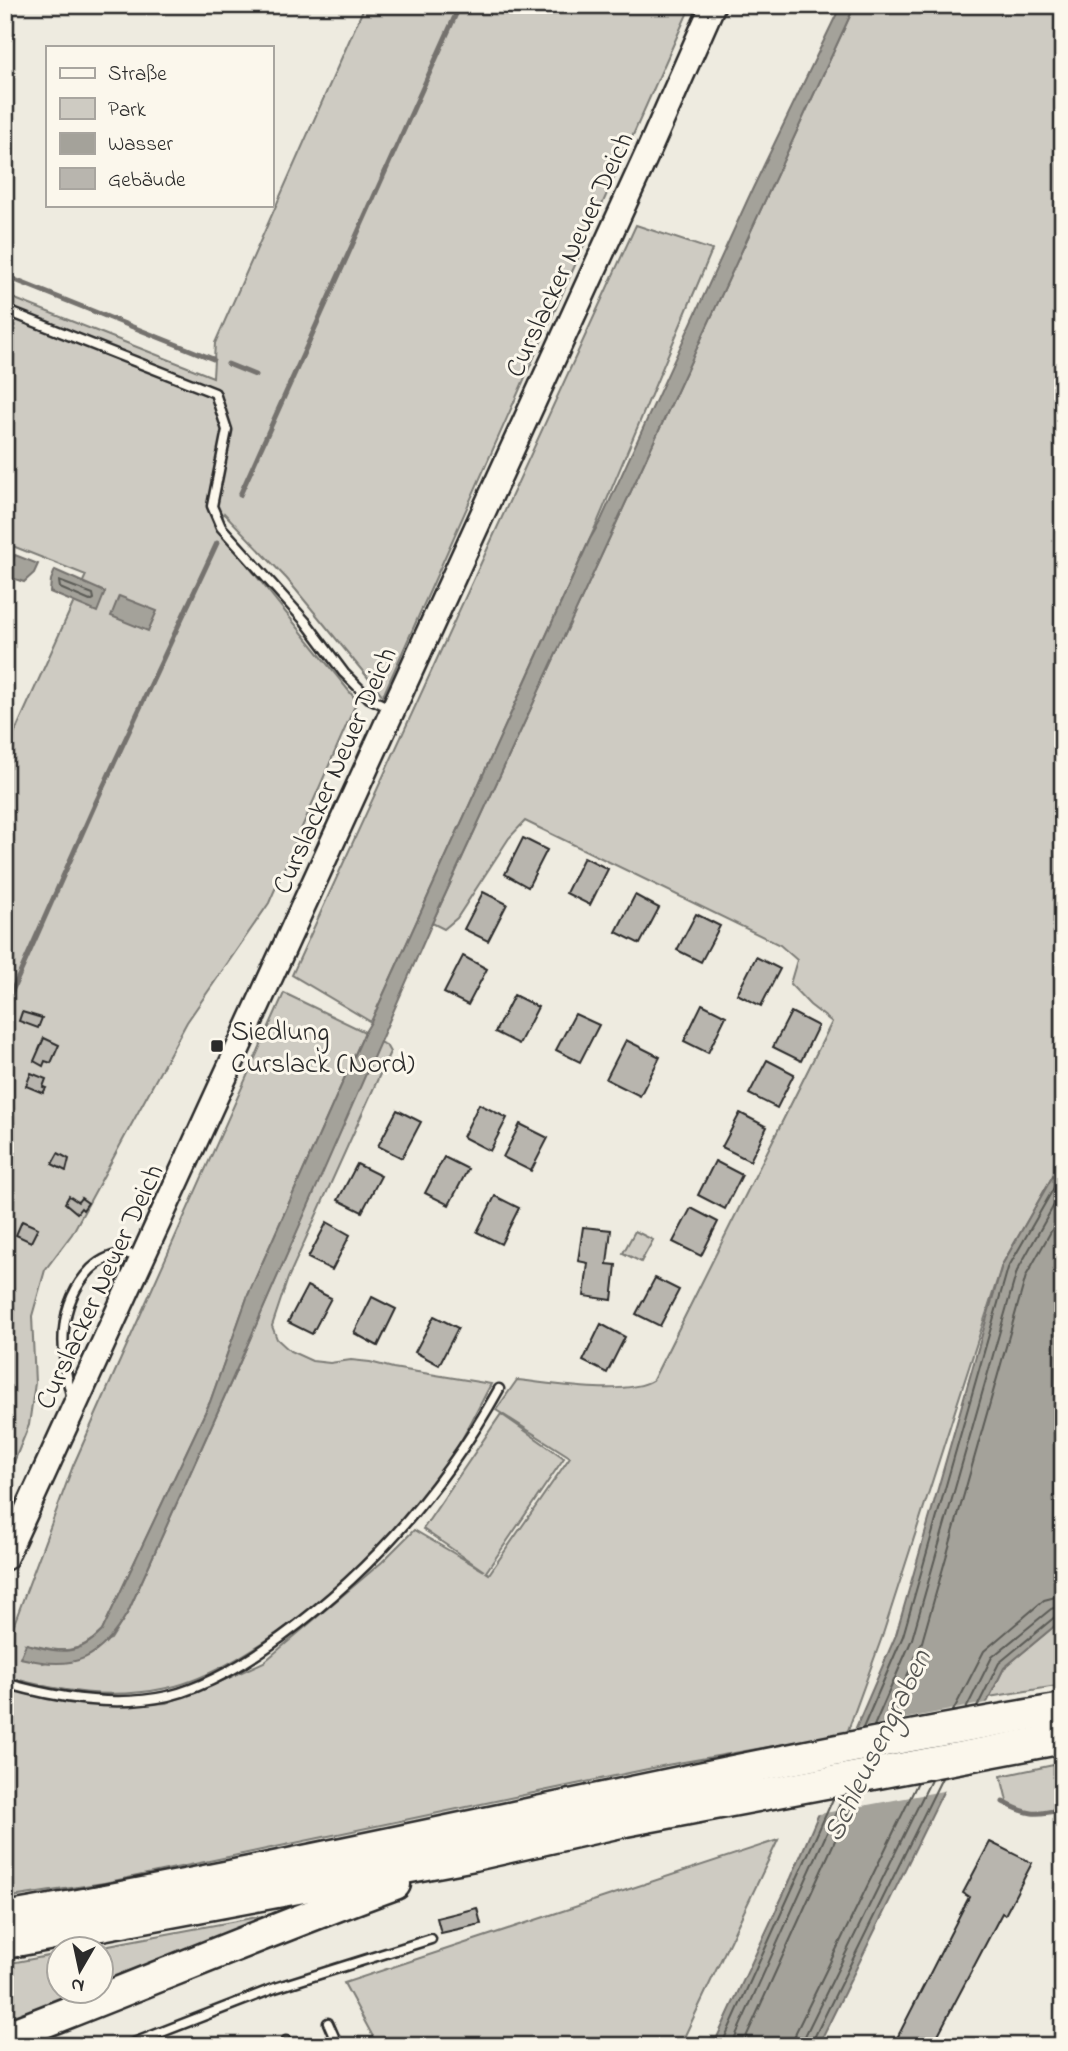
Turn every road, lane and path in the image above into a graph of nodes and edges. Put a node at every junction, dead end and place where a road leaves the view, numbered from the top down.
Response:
1 (713, 5) edge
2 (5, 310) edge
3 (393, 709) junction
4 (144, 1257) junction
5 (499, 1389) dead end
6 (75, 1410) junction
7 (5, 1558) edge
8 (5, 1683) edge
9 (1049, 1712) edge
10 (1063, 1738) edge
11 (474, 1854) junction
12 (5, 1918) edge
13 (431, 1940) dead end
14 (5, 1943) edge
15 (328, 2023) dead end
16 (5, 2037) edge
17 (126, 2046) edge
18 (338, 2046) edge

1 - 3 street, Curslacker Neuer Deich
2 - 3 lane
3 - 4 street, Curslacker Neuer Deich
4 - 6 street, Curslacker Neuer Deich
4 - 6 lane
5 - 8 lane
6 - 7 street, Curslacker Neuer Deich
9 - 12 highway
10 - 11 highway
11 - 14 highway
11 - 16 highway
13 - 17 lane
15 - 18 lane

